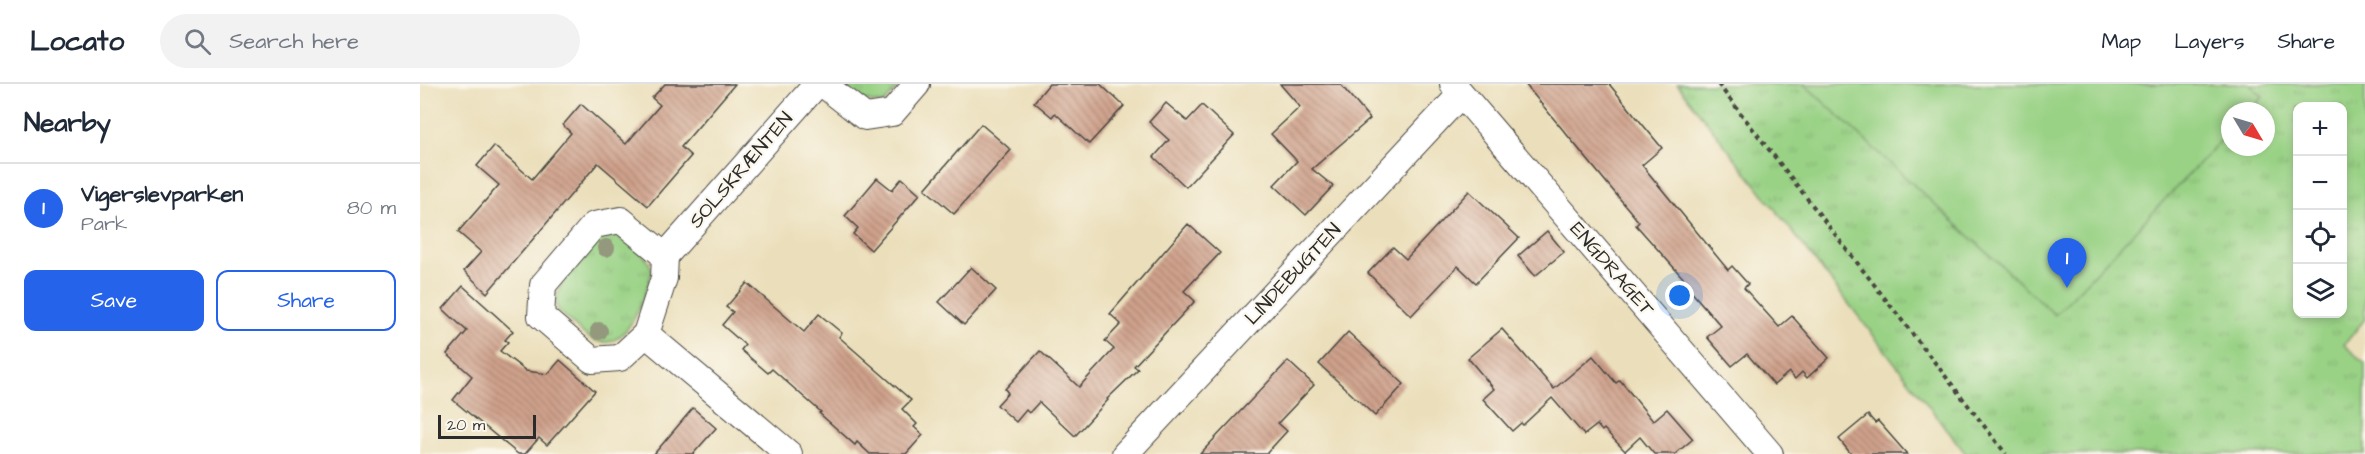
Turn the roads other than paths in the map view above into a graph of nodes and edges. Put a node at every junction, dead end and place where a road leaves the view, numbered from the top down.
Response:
1 (817, 84) edge
2 (823, 84) edge
3 (917, 84) edge
4 (1457, 89) edge
5 (665, 256) junction
6 (646, 334) junction
7 (789, 454) edge
8 (1125, 454) edge
9 (1770, 454) edge

1 - 5 street, SOLSKRÆNTEN
2 - 3 street
4 - 8 street, LINDEBUGTEN
4 - 9 street, ENGDRAGET
5 - 6 street
5 - 6 street
6 - 7 street

